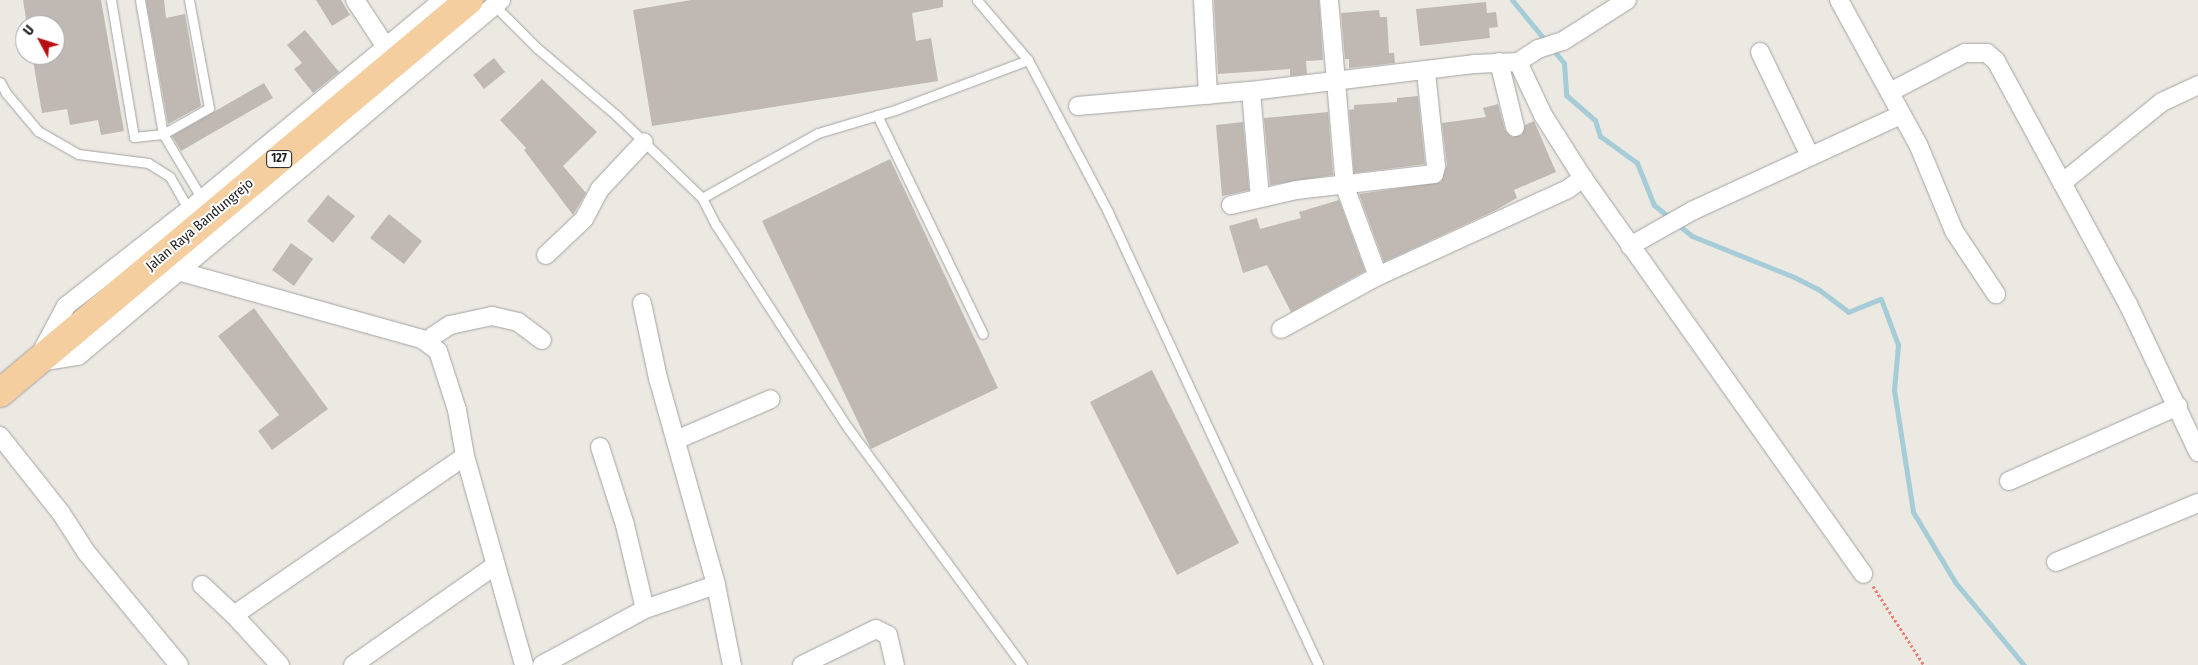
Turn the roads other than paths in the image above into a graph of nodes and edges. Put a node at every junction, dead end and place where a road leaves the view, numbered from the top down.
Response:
1 (112, 0) edge
2 (140, 0) edge
3 (189, 0) edge
4 (355, 0) edge
5 (444, 0) edge
6 (977, 0) edge
7 (1203, 0) edge
8 (1329, 0) edge
9 (1627, 0) edge
10 (1839, 0) edge
11 (488, 2) edge
12 (386, 48) junction
13 (1760, 52) dead end
14 (1028, 60) junction
15 (1499, 62) junction
16 (1518, 62) junction
17 (1426, 72) junction
18 (1338, 80) junction
19 (0, 82) edge
20 (2198, 85) edge
21 (1251, 91) junction
22 (1890, 92) junction
23 (1208, 95) junction
24 (1078, 106) dead end
25 (877, 115) junction
26 (1901, 116) junction
27 (1515, 127) dead end
28 (163, 134) junction
29 (644, 142) junction
30 (1810, 156) junction
31 (1583, 178) junction
32 (2062, 183) junction
33 (1345, 187) junction
34 (702, 198) junction
35 (1260, 198) junction
36 (196, 204) junction
37 (1231, 204) dead end
38 (1630, 246) junction
39 (546, 255) dead end
40 (178, 271) junction
41 (1378, 276) junction
42 (1996, 294) dead end
43 (642, 303) dead end
44 (1281, 329) dead end
45 (983, 334) dead end
46 (542, 340) dead end
47 (429, 343) junction
48 (35, 362) junction
49 (0, 393) edge
50 (771, 399) dead end
51 (2178, 406) junction
52 (0, 436) edge
53 (676, 440) junction
54 (600, 447) dead end
55 (2198, 452) edge
56 (465, 456) junction
57 (2009, 481) dead end
58 (2198, 503) edge
59 (2056, 562) dead end
60 (496, 565) junction
61 (1863, 574) road end
62 (202, 585) dead end
63 (716, 585) junction
64 (645, 609) junction
65 (234, 615) junction
66 (179, 665) edge
67 (280, 665) edge
68 (353, 665) edge
69 (524, 665) edge
70 (542, 665) edge
71 (732, 665) edge
72 (802, 665) edge
73 (895, 665) edge
74 (1022, 665) edge
75 (1318, 665) edge

1 - 28 lane
2 - 28 lane
3 - 28 lane
4 - 12 street
5 - 12 street
6 - 14 lane
7 - 23 street
8 - 18 street
9 - 16 street
10 - 22 street
11 - 29 lane
11 - 40 street
11 - 48 main road, Jalan Raya Bandungrejo / 127
12 - 36 street
13 - 30 street
14 - 25 lane
14 - 75 lane
15 - 16 street
15 - 17 street
15 - 27 street
16 - 31 street
17 - 18 street
17 - 33 street
18 - 21 street
18 - 33 street
19 - 36 lane
20 - 32 street
21 - 23 street
21 - 35 street
22 - 26 street
22 - 32 street
23 - 24 street
25 - 34 lane
25 - 45 lane
26 - 30 street
26 - 42 street
28 - 36 lane
29 - 34 lane
29 - 39 street
30 - 38 street
31 - 38 street
31 - 41 street
32 - 51 street
33 - 35 street
33 - 41 street
34 - 74 lane
35 - 37 street
36 - 48 street
38 - 61 street
40 - 47 street
40 - 48 street
41 - 44 street
43 - 53 street
46 - 47 street
47 - 56 street
48 - 49 main road, Jalan Raya Bandungrejo / 127
50 - 53 street
51 - 55 street
51 - 57 street
52 - 66 street
53 - 63 street
54 - 64 street
56 - 60 street
56 - 65 street
58 - 59 street
60 - 68 street
60 - 69 street
62 - 65 street
63 - 64 street
63 - 71 street
64 - 70 street
65 - 67 street
72 - 73 street

